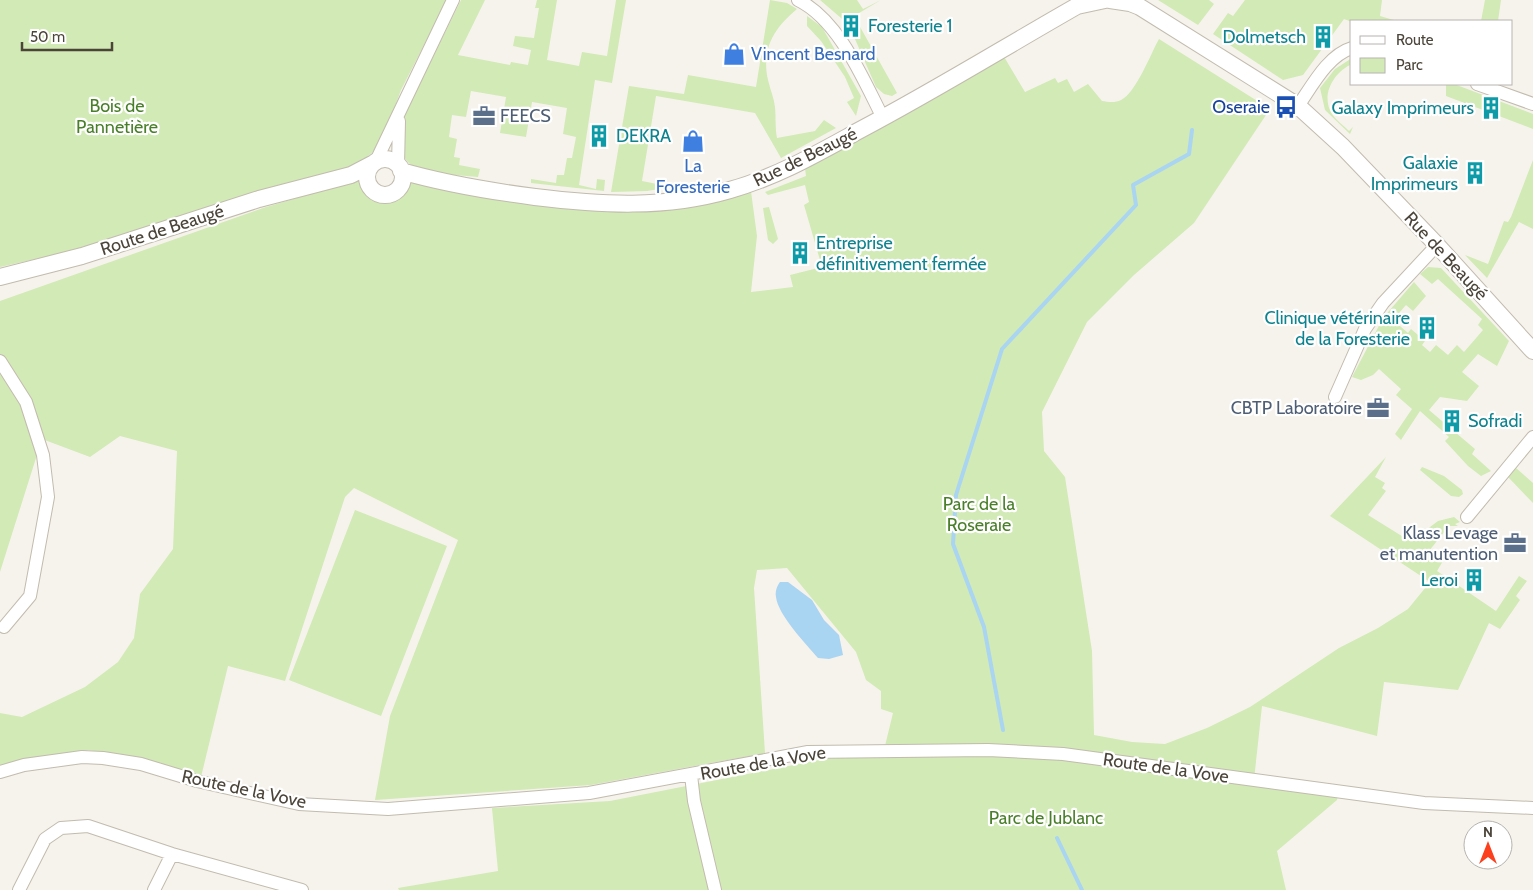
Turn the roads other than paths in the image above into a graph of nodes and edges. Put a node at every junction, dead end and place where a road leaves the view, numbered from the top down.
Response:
1 (453, 0) edge
2 (798, 0) edge
3 (1105, 0) edge
4 (1110, 0) edge
5 (1350, 49) edge
6 (1480, 85) edge
7 (1533, 104) edge
8 (1298, 106) junction
9 (399, 111) junction
10 (883, 118) junction
11 (374, 163) junction
12 (400, 168) junction
13 (324, 181) junction
14 (446, 184) junction
15 (372, 189) junction
16 (396, 190) junction
17 (1437, 244) junction
18 (0, 277) edge
19 (1533, 351) edge
20 (0, 361) edge
21 (1334, 397) dead end
22 (1533, 437) edge
23 (1467, 517) dead end
24 (4, 627) dead end
25 (0, 772) edge
26 (691, 775) junction
27 (1533, 808) edge
28 (172, 854) junction
29 (18, 890) edge
30 (154, 890) edge
31 (302, 890) edge
32 (715, 890) edge

1 - 9 street
2 - 10 street
3 - 10 street, Rue de Beaugé
4 - 8 street, Rue de Beaugé
5 - 8 street
6 - 7 street
8 - 17 street, Rue de Beaugé
9 - 11 street
9 - 12 street
10 - 14 street, Rue de Beaugé
11 - 12 street, Rue de Beaugé
11 - 13 street, Route de Beaugé
11 - 15 street
12 - 14 street, Rue de Beaugé
12 - 16 street
13 - 15 street, Route de Beaugé
13 - 18 street, Route de Beaugé
14 - 16 street, Rue de Beaugé
15 - 16 street, Rue de Beaugé
17 - 19 street, Rue de Beaugé
17 - 21 street
20 - 24 street
22 - 23 street
25 - 26 street, Route de la Vove
26 - 27 street, Route de la Vove
26 - 32 street
28 - 29 street
28 - 30 street
28 - 31 street

